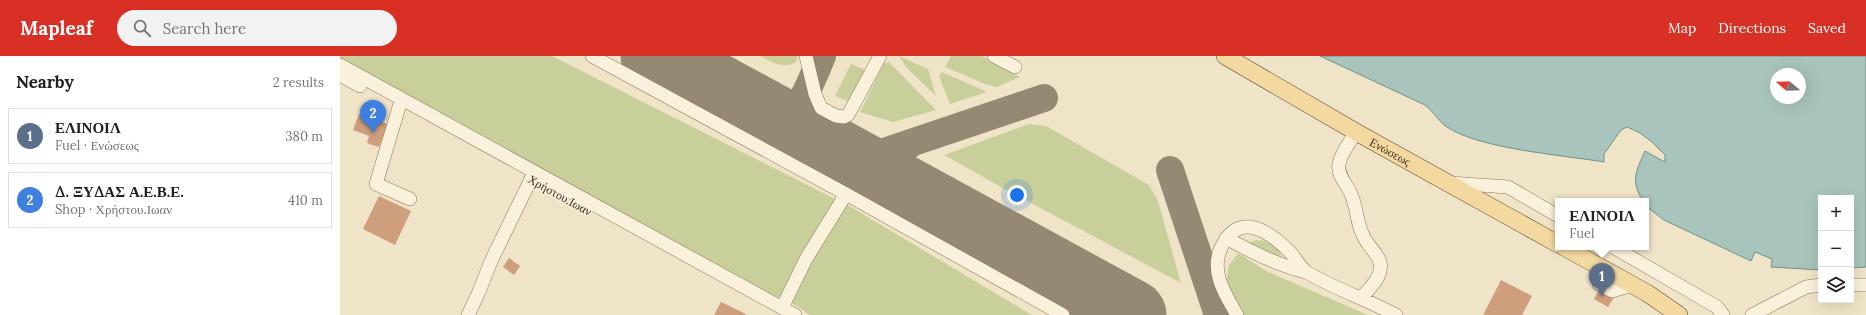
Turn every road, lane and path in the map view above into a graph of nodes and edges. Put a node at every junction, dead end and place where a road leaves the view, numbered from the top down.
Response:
1 (592, 56) edge
2 (806, 56) edge
3 (880, 56) edge
4 (994, 56) edge
5 (1225, 56) edge
6 (340, 65) edge
7 (1015, 67) dead end
8 (340, 75) edge
9 (399, 107) junction
10 (1356, 132) junction
11 (532, 179) junction
12 (1450, 183) junction
13 (846, 194) junction
14 (410, 199) dead end
15 (1555, 214) edge
16 (1226, 238) junction
17 (1555, 242) edge
18 (1569, 250) edge
19 (1618, 250) edge
20 (1306, 272) junction
21 (1854, 284) edge
22 (1818, 285) edge
23 (1866, 285) edge
24 (1361, 298) junction
25 (782, 312) edge
26 (468, 315) edge
27 (795, 315) edge
28 (1063, 315) edge
29 (1237, 315) edge
30 (1396, 315) edge
31 (1679, 315) edge
32 (1723, 315) edge
33 (1752, 315) edge

1 - 13 street
2 - 3 street
4 - 7 street
5 - 10 main road, Ενώσεως
6 - 25 street
8 - 9 street, Χρήστου.Ιωαν
9 - 11 street, Χρήστου.Ιωαν
9 - 14 street
10 - 12 main road, Ενώσεως
10 - 24 street
11 - 25 street, Χρήστου.Ιωαν
11 - 26 street
12 - 15 street
12 - 17 main road, Ενώσεως
13 - 25 street
13 - 28 street
16 - 20 street
16 - 20 street
16 - 29 street
18 - 31 main road
19 - 32 street
20 - 24 street
21 - 23 street
22 - 33 street
24 - 30 street
25 - 27 street

